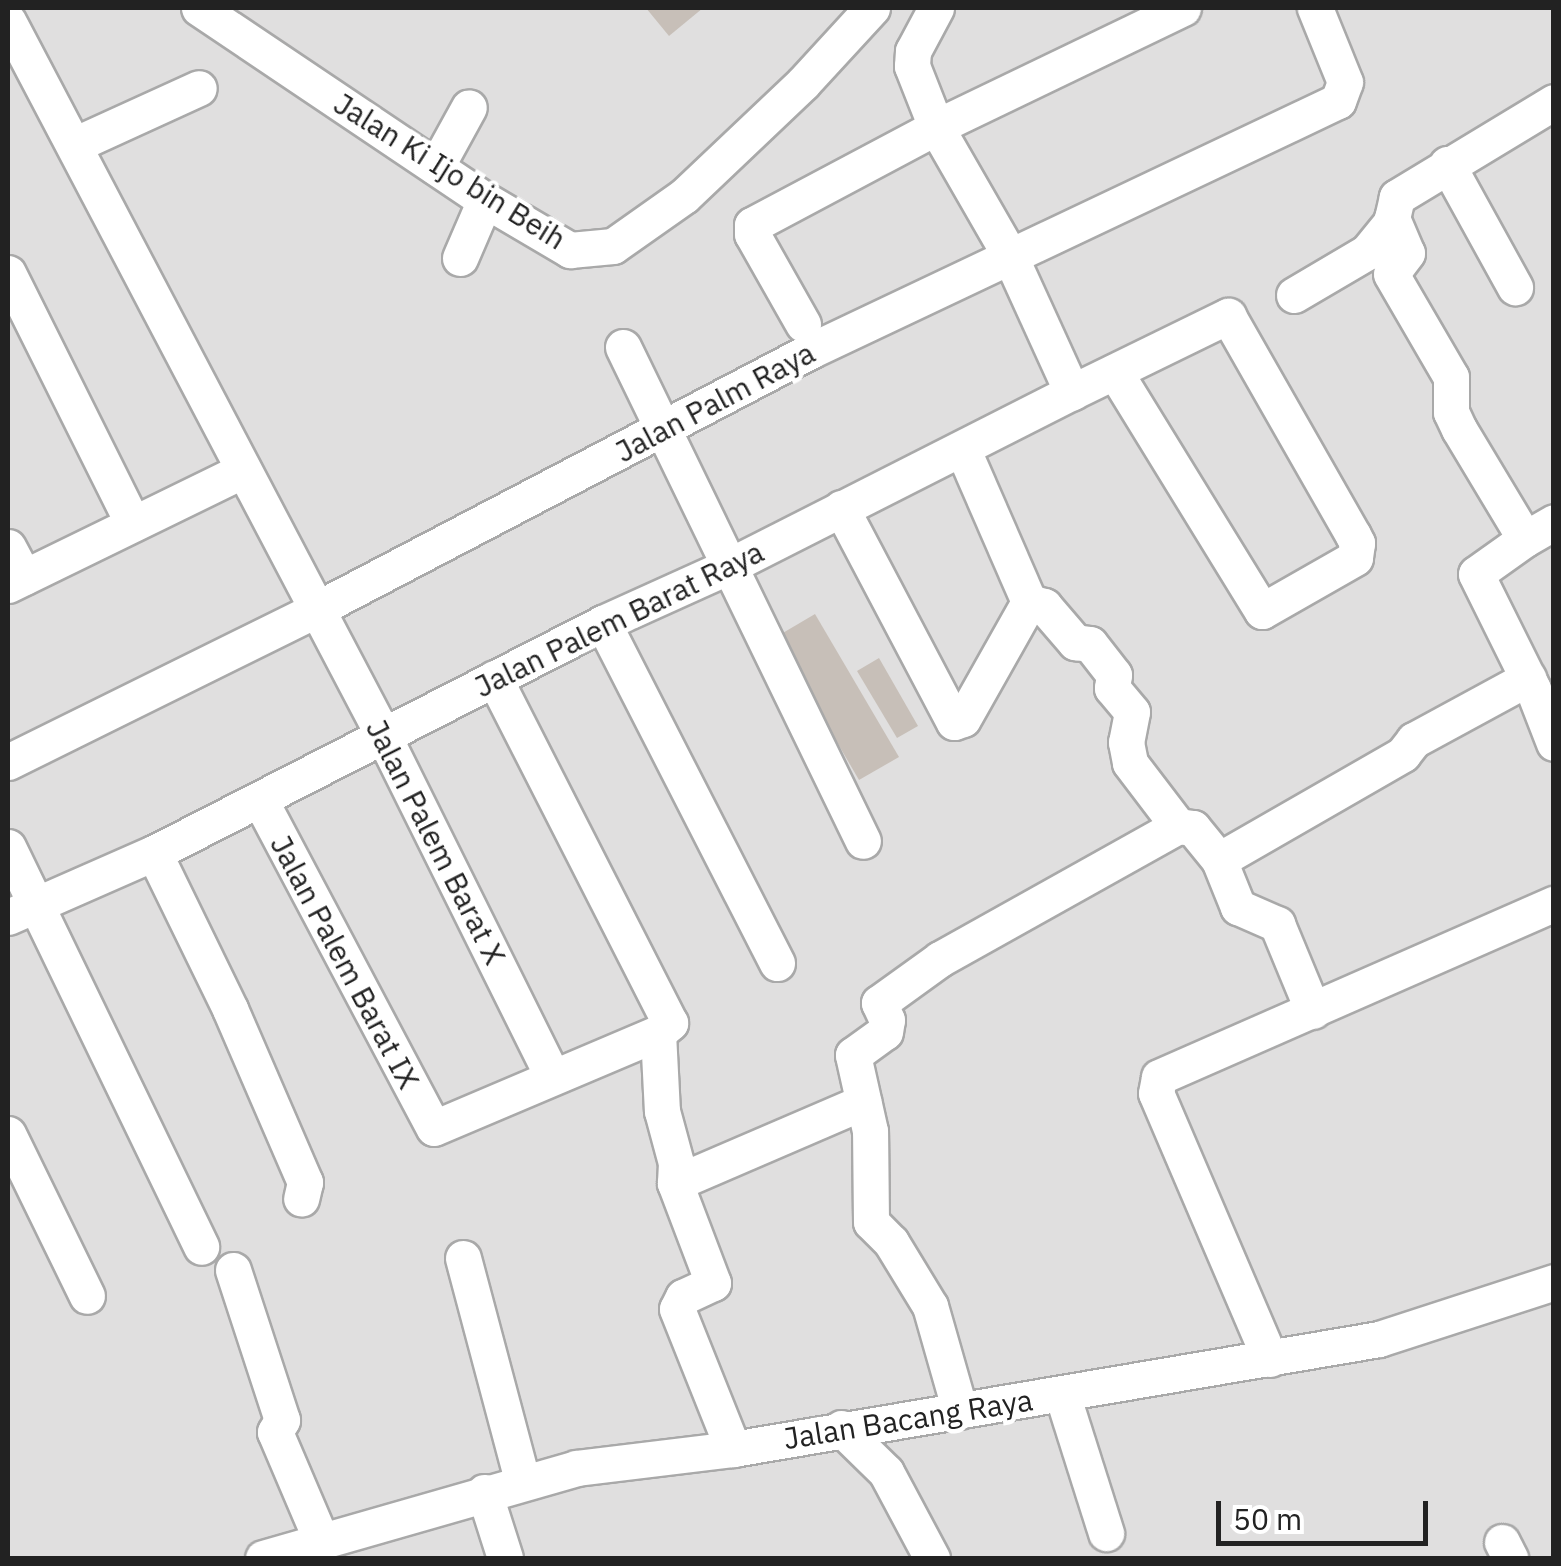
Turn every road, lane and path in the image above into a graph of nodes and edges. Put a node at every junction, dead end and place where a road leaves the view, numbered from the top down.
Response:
1 (198, 8) edge
2 (872, 8) edge
3 (936, 8) edge
4 (1183, 8) edge
5 (1315, 8) edge
6 (8, 20) edge
7 (199, 88) dead end
8 (1554, 102) edge
9 (470, 107) dead end
10 (936, 127) junction
11 (74, 145) junction
12 (1447, 164) junction
13 (436, 167) junction
14 (486, 200) junction
15 (1392, 220) junction
16 (1010, 254) junction
17 (460, 258) dead end
18 (8, 274) edge
19 (1515, 287) dead end
20 (1294, 296) dead end
21 (803, 324) dead end
22 (623, 347) dead end
23 (1115, 372) junction
24 (1072, 392) junction
25 (666, 429) junction
26 (963, 450) junction
27 (242, 470) junction
28 (842, 508) junction
29 (133, 524) junction
30 (1539, 530) edge
31 (729, 566) junction
32 (13, 570) edge
33 (1029, 602) junction
34 (317, 610) junction
35 (603, 623) junction
36 (494, 678) junction
37 (1538, 683) edge
38 (384, 737) junction
39 (1554, 743) edge
40 (8, 762) edge
41 (260, 800) junction
42 (1178, 826) junction
43 (863, 841) dead end
44 (8, 847) edge
45 (154, 853) junction
46 (1219, 860) junction
47 (1554, 904) edge
48 (22, 910) edge
49 (777, 963) dead end
50 (1313, 1011) junction
51 (658, 1033) junction
52 (552, 1075) junction
53 (863, 1102) junction
54 (8, 1134) edge
55 (675, 1183) junction
56 (301, 1199) dead end
57 (201, 1247) dead end
58 (463, 1258) dead end
59 (233, 1270) dead end
60 (1554, 1282) edge
61 (87, 1296) dead end
62 (1270, 1359) junction
63 (1062, 1394) junction
64 (960, 1410) junction
65 (842, 1428) junction
66 (733, 1449) junction
67 (522, 1480) junction
68 (484, 1492) junction
69 (1106, 1533) dead end
70 (321, 1540) junction
71 (263, 1558) edge
72 (505, 1558) edge
73 (932, 1558) edge

1 - 13 street, Jalan Ki Ijo bin Beih
2 - 14 street, Jalan Ki Ijo bin Beih
3 - 10 street
4 - 10 street
5 - 16 street, Jalan Palm Raya
6 - 11 street, Jalan Palem Barat X
7 - 11 street
8 - 12 street
9 - 13 street
10 - 16 street
10 - 21 street
11 - 27 street, Jalan Palem Barat X
12 - 15 street
12 - 19 street
13 - 14 street, Jalan Ki Ijo bin Beih
14 - 17 street
15 - 20 street
15 - 30 street
16 - 24 street
16 - 25 street, Jalan Palm Raya
18 - 29 street
22 - 25 street
23 - 23 street, Jalan Palem Barat Raya
23 - 24 street, Jalan Palem Barat Raya
24 - 26 street, Jalan Palem Barat Raya
25 - 31 street
25 - 34 street, Jalan Palm Raya
26 - 28 street, Jalan Palem Barat Raya
26 - 33 street
27 - 29 street
27 - 34 street, Jalan Palem Barat X
28 - 31 street, Jalan Palem Barat Raya
28 - 33 street
29 - 32 street
30 - 37 street
31 - 35 street, Jalan Palem Barat Raya
31 - 43 street
33 - 42 street
34 - 38 street, Jalan Palem Barat X
34 - 40 street, Jalan Palm Raya
35 - 36 street, Jalan Palem Barat Raya
35 - 49 street
36 - 38 street, Jalan Palem Barat Raya
36 - 51 street
37 - 39 street
37 - 46 street
38 - 41 street, Jalan Palem Barat Raya
38 - 52 street, Jalan Palem Barat X
41 - 45 street, Jalan Palem Barat Raya
41 - 52 street, Jalan Palem Barat IX
42 - 46 street
42 - 53 street
44 - 48 street
45 - 48 street, Jalan Palem Barat Raya
45 - 56 street
46 - 50 street
47 - 50 street
48 - 57 street
50 - 62 street
51 - 52 street
51 - 55 street
53 - 55 street
53 - 64 street
54 - 61 street
55 - 66 street
58 - 67 street
59 - 70 street
60 - 62 street, Jalan Bacang Raya
62 - 63 street, Jalan Bacang Raya
63 - 64 street, Jalan Bacang Raya
63 - 69 street
64 - 65 street, Jalan Bacang Raya
65 - 66 street, Jalan Bacang Raya
65 - 73 street
66 - 67 street, Jalan Bacang Raya
67 - 68 street, Jalan Bacang Raya
68 - 70 street, Jalan Bacang Raya
68 - 72 street
70 - 71 street, Jalan Bacang Raya

